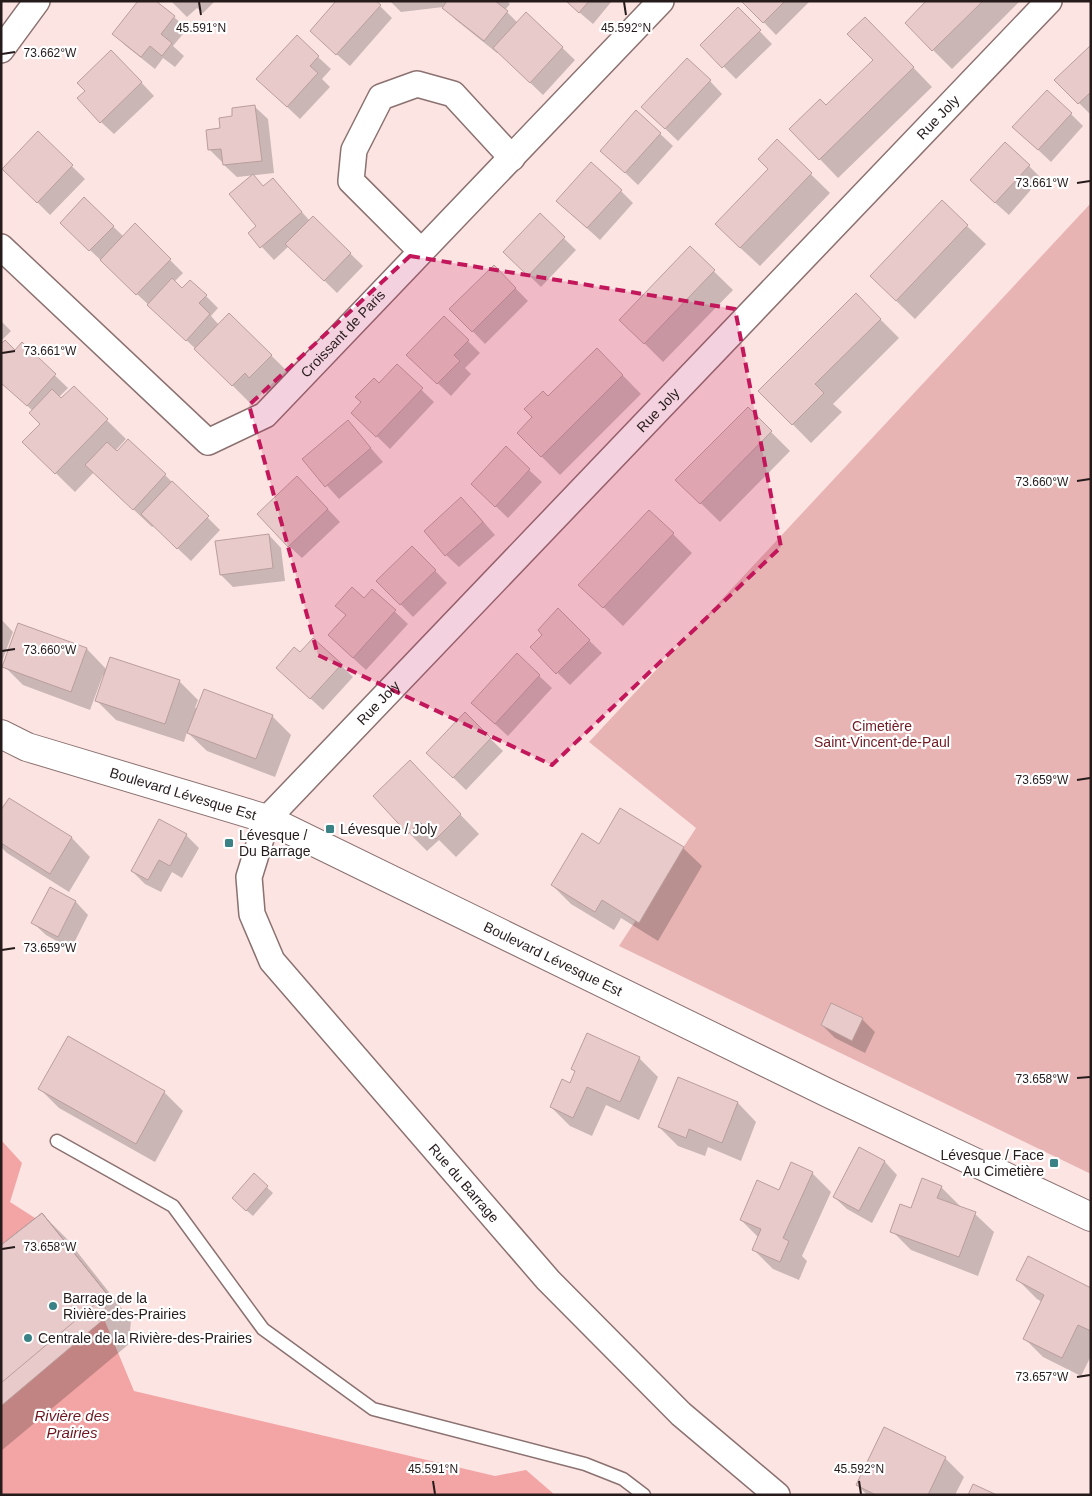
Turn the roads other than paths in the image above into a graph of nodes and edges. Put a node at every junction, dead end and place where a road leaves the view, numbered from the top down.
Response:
1 (37, 1) edge
2 (661, 1) edge
3 (1049, 1) edge
4 (5, 36) edge
5 (512, 158) junction
6 (1, 247) edge
7 (422, 252) junction
8 (1, 734) edge
9 (267, 819) junction
10 (56, 1141) dead end
11 (1091, 1217) edge
12 (644, 1495) edge
13 (777, 1495) edge

1 - 4 street
2 - 5 street, Croissant de Paris
3 - 9 street, Rue Joly
5 - 7 street, Croissant de Paris
5 - 7 street
6 - 7 street, Croissant de Paris
8 - 9 street, Boulevard Lévesque Est
9 - 11 street, Boulevard Lévesque Est
9 - 13 street, Rue du Barrage
10 - 12 lane

